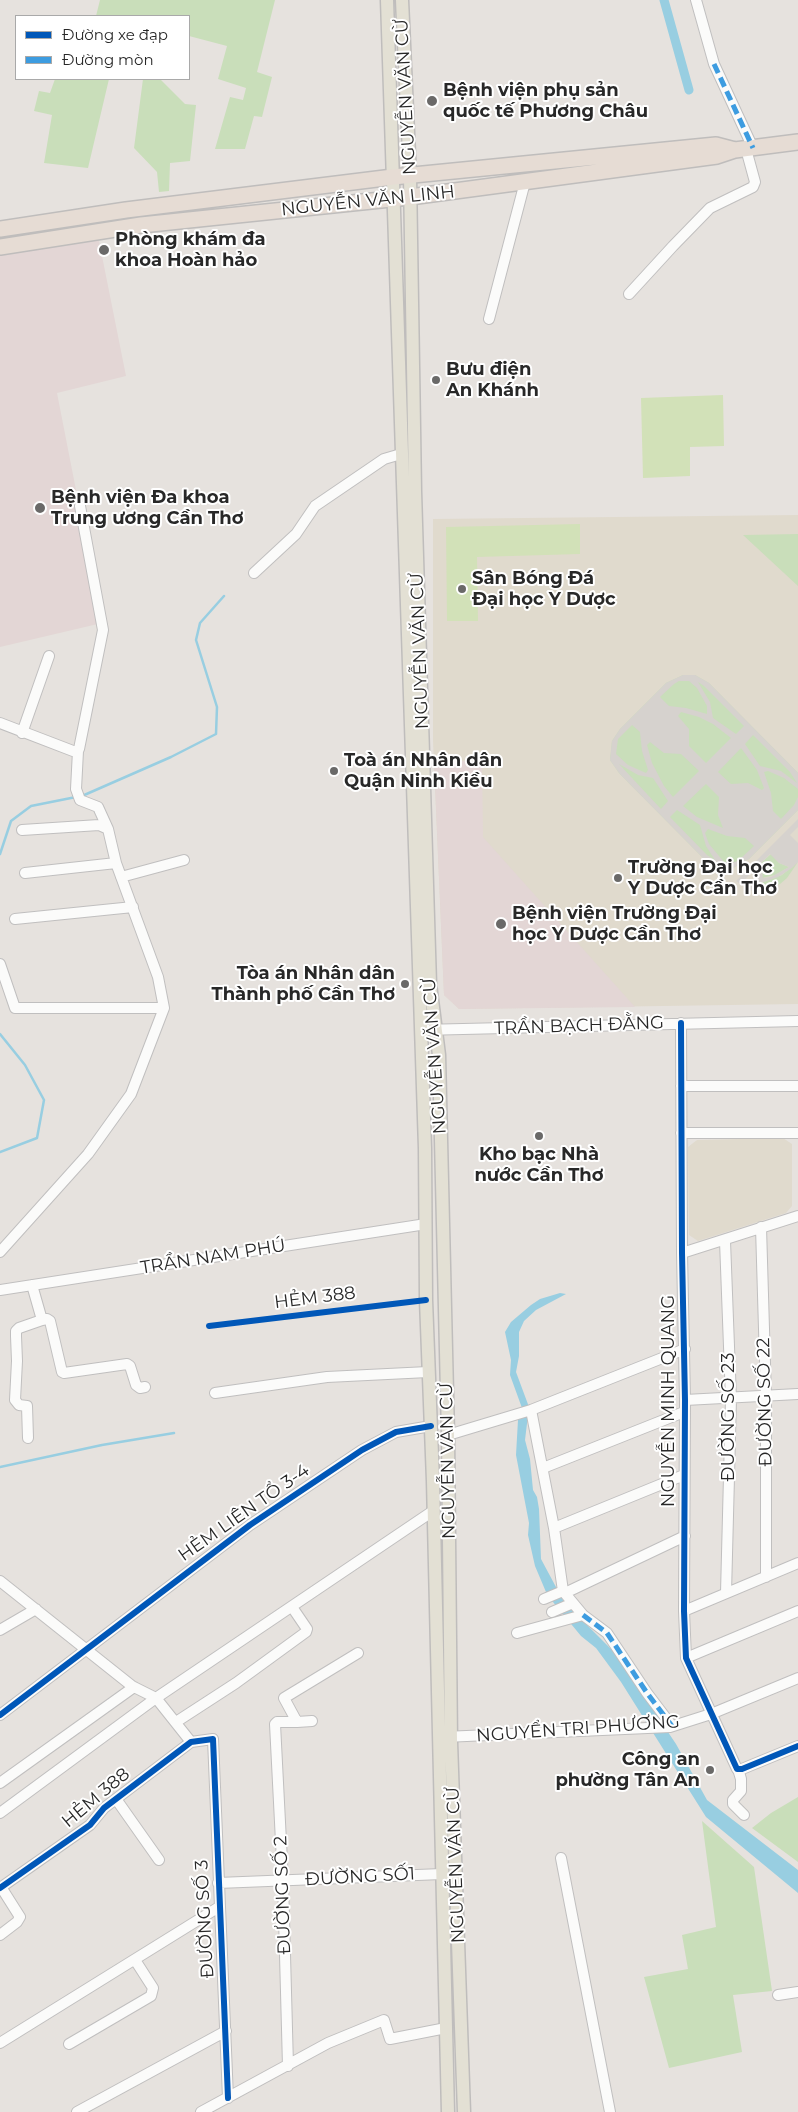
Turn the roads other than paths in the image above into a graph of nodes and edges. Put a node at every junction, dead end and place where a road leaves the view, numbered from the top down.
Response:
1 (387, 0) edge
2 (402, 0) edge
3 (696, 0) edge
4 (798, 142) edge
5 (745, 149) junction
6 (410, 176) junction
7 (393, 177) junction
8 (525, 182) junction
9 (410, 197) junction
10 (393, 199) junction
11 (0, 229) edge
12 (0, 247) edge
13 (629, 294) dead end
14 (489, 319) dead end
15 (401, 454) junction
16 (80, 506) dead end
17 (254, 573) dead end
18 (50, 656) dead end
19 (0, 723) edge
20 (22, 733) junction
21 (78, 751) junction
22 (22, 830) dead end
23 (108, 830) junction
24 (184, 860) dead end
25 (116, 863) junction
26 (25, 873) dead end
27 (121, 877) junction
28 (133, 907) junction
29 (14, 919) dead end
30 (0, 964) edge
31 (164, 1008) junction
32 (798, 1021) edge
33 (681, 1023) junction
34 (421, 1030) junction
35 (434, 1030) junction
36 (681, 1086) junction
37 (798, 1086) edge
38 (681, 1133) junction
39 (798, 1133) edge
40 (798, 1216) edge
41 (426, 1224) junction
42 (761, 1227) junction
43 (724, 1240) junction
44 (0, 1252) edge
45 (682, 1253) junction
46 (32, 1285) junction
47 (0, 1290) edge
48 (42, 1320) junction
49 (685, 1349) junction
50 (428, 1372) junction
51 (146, 1387) dead end
52 (214, 1393) dead end
53 (798, 1394) edge
54 (766, 1397) junction
55 (731, 1399) junction
56 (686, 1400) junction
57 (531, 1410) junction
58 (684, 1412) junction
59 (431, 1426) junction
60 (448, 1435) junction
61 (28, 1438) dead end
62 (543, 1468) junction
63 (684, 1475) junction
64 (433, 1510) junction
65 (554, 1528) junction
66 (685, 1536) junction
67 (798, 1563) edge
68 (766, 1577) junction
69 (0, 1581) edge
70 (563, 1592) junction
71 (726, 1594) junction
72 (546, 1598) dead end
73 (571, 1603) junction
74 (292, 1607) junction
75 (36, 1609) junction
76 (555, 1610) dead end
77 (684, 1611) junction
78 (798, 1611) edge
79 (581, 1616) junction
80 (0, 1630) edge
81 (517, 1633) dead end
82 (86, 1648) junction
83 (358, 1653) dead end
84 (686, 1658) junction
85 (798, 1678) edge
86 (134, 1687) junction
87 (156, 1698) junction
88 (711, 1714) junction
89 (0, 1715) edge
90 (312, 1721) dead end
91 (176, 1722) junction
92 (297, 1722) junction
93 (671, 1726) junction
94 (445, 1737) junction
95 (213, 1739) joint
96 (191, 1742) junction
97 (798, 1746) edge
98 (738, 1769) junction
99 (0, 1783) edge
100 (116, 1798) junction
101 (0, 1813) edge
102 (744, 1815) dead end
103 (561, 1858) dead end
104 (160, 1860) dead end
105 (442, 1874) junction
106 (283, 1881) junction
107 (218, 1883) junction
108 (1, 1887) edge
109 (219, 1907) junction
110 (0, 1935) edge
111 (135, 1960) junction
112 (798, 1992) edge
113 (778, 1995) dead end
114 (446, 2028) junction
115 (226, 2031) junction
116 (0, 2043) edge
117 (69, 2044) dead end
118 (288, 2066) junction
119 (228, 2098) junction
120 (77, 2112) edge
121 (201, 2112) edge
122 (448, 2112) edge
123 (464, 2112) edge
124 (610, 2112) edge

1 - 7 main road, NGUYỄN VĂN CỪ
2 - 6 main road, NGUYỄN VĂN CỪ
3 - 5 street
4 - 5 highway, NGUYỄN VĂN LINH
5 - 6 highway, NGUYỄN VĂN LINH
5 - 8 highway, NGUYỄN VĂN LINH
5 - 13 street
6 - 7 highway, NGUYỄN VĂN LINH
6 - 9 main road, NGUYỄN VĂN CỪ
7 - 10 main road, NGUYỄN VĂN CỪ
7 - 11 highway, NGUYỄN VĂN LINH
8 - 9 highway, NGUYỄN VĂN LINH
8 - 14 street
9 - 10 highway, NGUYỄN VĂN LINH
9 - 35 main road, NGUYỄN VĂN CỪ
10 - 12 highway, NGUYỄN VĂN LINH
10 - 15 main road, NGUYỄN VĂN CỪ
15 - 17 street
15 - 34 main road, NGUYỄN VĂN CỪ
16 - 21 street
18 - 20 street
19 - 20 street
20 - 21 street
21 - 23 street
22 - 23 street
23 - 25 street
24 - 27 street
25 - 26 street
25 - 27 street
27 - 28 street
28 - 29 street
28 - 31 street
30 - 31 street
31 - 44 street
32 - 33 street, TRẦN BẠCH ĐẰNG
33 - 35 street, TRẦN BẠCH ĐẰNG
33 - 36 street, NGUYỄN MINH QUANG
34 - 35 street, TRẦN BẠCH ĐẰNG
34 - 41 main road, NGUYỄN VĂN CỪ
35 - 60 main road, NGUYỄN VĂN CỪ
36 - 37 street
36 - 38 street, NGUYỄN MINH QUANG
38 - 39 street
38 - 45 street, NGUYỄN MINH QUANG
40 - 42 street
41 - 46 street, TRẦN NAM PHÚ
41 - 50 main road, NGUYỄN VĂN CỪ
42 - 43 street
42 - 54 street, ĐƯỜNG SỐ 22
43 - 45 street
43 - 55 street, ĐƯỜNG SỐ 23
45 - 49 street, NGUYỄN MINH QUANG
46 - 47 street, TRẦN NAM PHÚ
46 - 48 street
48 - 51 street
48 - 61 street
49 - 56 street, NGUYỄN MINH QUANG
49 - 57 street
50 - 52 street
50 - 59 main road, NGUYỄN VĂN CỪ
53 - 54 street
54 - 55 street
54 - 68 street, ĐƯỜNG SỐ 22
55 - 56 street
55 - 71 street, ĐƯỜNG SỐ 23
56 - 58 street, NGUYỄN MINH QUANG
57 - 60 street
57 - 62 street
58 - 62 street
58 - 63 street, NGUYỄN MINH QUANG
59 - 64 main road, NGUYỄN VĂN CỪ
59 - 82 street, HẺM LIÊN TỔ 3-4
60 - 94 main road, NGUYỄN VĂN CỪ
62 - 65 street
63 - 65 street
63 - 66 street, NGUYỄN MINH QUANG
64 - 74 street
64 - 94 main road, NGUYỄN VĂN CỪ
65 - 70 street
66 - 70 street
66 - 77 street, NGUYỄN MINH QUANG
67 - 68 street
68 - 71 street
69 - 75 street
70 - 72 street
70 - 73 street
71 - 77 street
73 - 76 street
73 - 79 street
74 - 87 street
74 - 91 street
75 - 80 street
75 - 82 street
77 - 84 street, NGUYỄN MINH QUANG
78 - 84 street
79 - 81 street
79 - 93 street
82 - 86 street
82 - 89 street, HẺM LIÊN TỔ 3-4
83 - 92 street
84 - 88 street, NGUYỄN MINH QUANG
85 - 88 street, NGUYỂN TRI PHƯƠNG
86 - 87 street
86 - 99 street
87 - 91 street
87 - 101 street
88 - 93 street, NGUYỂN TRI PHƯƠNG
88 - 98 street, NGUYỄN MINH QUANG
90 - 92 street
91 - 96 street
92 - 106 street, ĐƯỜNG SỐ 2
93 - 94 street, NGUYỂN TRI PHƯƠNG
94 - 105 main road
94 - 123 main road, NGUYỄN VĂN CỪ
95 - 96 street, HẺM 388
95 - 107 street, ĐƯỜNG SỐ 3
96 - 100 street, HẺM 388
97 - 98 street
98 - 102 street
100 - 104 street
100 - 108 street, HẺM 388
103 - 124 street
105 - 106 street, ĐƯỜNG SỐ1
105 - 114 main road
106 - 107 street, ĐƯỜNG SỐ1
106 - 118 street, ĐƯỜNG SỐ 2
107 - 109 street, ĐƯỜNG SỐ 3
108 - 110 street
109 - 111 street
109 - 115 street, ĐƯỜNG SỐ 3
111 - 116 street
111 - 117 street
112 - 113 street
114 - 118 street
114 - 122 main road
115 - 119 street, ĐƯỜNG SỐ 3
115 - 120 street
118 - 119 street
119 - 121 street

